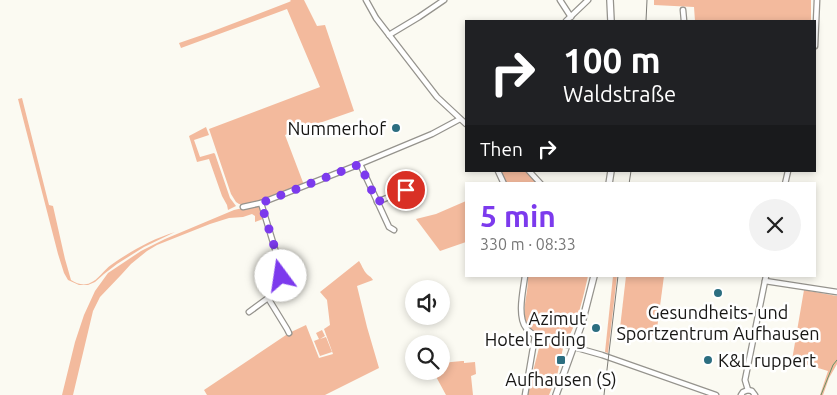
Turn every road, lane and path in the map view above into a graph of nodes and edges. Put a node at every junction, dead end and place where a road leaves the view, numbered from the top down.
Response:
1 (366, 0) edge
2 (444, 0) edge
3 (560, 0) edge
4 (588, 0) edge
5 (610, 0) edge
6 (817, 0) edge
7 (683, 10) dead end
8 (571, 17) junction
9 (567, 20) edge
10 (611, 20) edge
11 (684, 20) edge
12 (816, 21) edge
13 (389, 35) junction
14 (460, 119) junction
15 (465, 123) edge
16 (360, 164) junction
17 (530, 172) edge
18 (539, 182) edge
19 (420, 195) dead end
20 (377, 202) junction
21 (261, 203) junction
22 (243, 207) dead end
23 (394, 230) dead end
24 (525, 277) edge
25 (594, 277) edge
26 (765, 278) edge
27 (837, 292) edge
28 (268, 298) junction
29 (249, 312) dead end
30 (289, 333) dead end
31 (535, 336) junction
32 (574, 346) junction
33 (748, 390) junction
34 (525, 395) edge
35 (556, 395) edge
36 (716, 395) edge
37 (741, 395) edge
38 (755, 395) edge

1 - 13 street
2 - 13 street
3 - 8 street
4 - 8 street
5 - 10 main road
6 - 12 street
7 - 11 street
8 - 9 street
13 - 14 street
14 - 15 street
14 - 16 street
16 - 20 street
16 - 21 street
17 - 18 street
19 - 20 street
20 - 23 street
21 - 22 street
21 - 28 street
24 - 31 street
25 - 32 main road
26 - 27 street
26 - 33 street
28 - 29 street
28 - 30 street
31 - 32 street
31 - 34 street
32 - 35 main road
32 - 36 street
33 - 37 street
33 - 38 street

